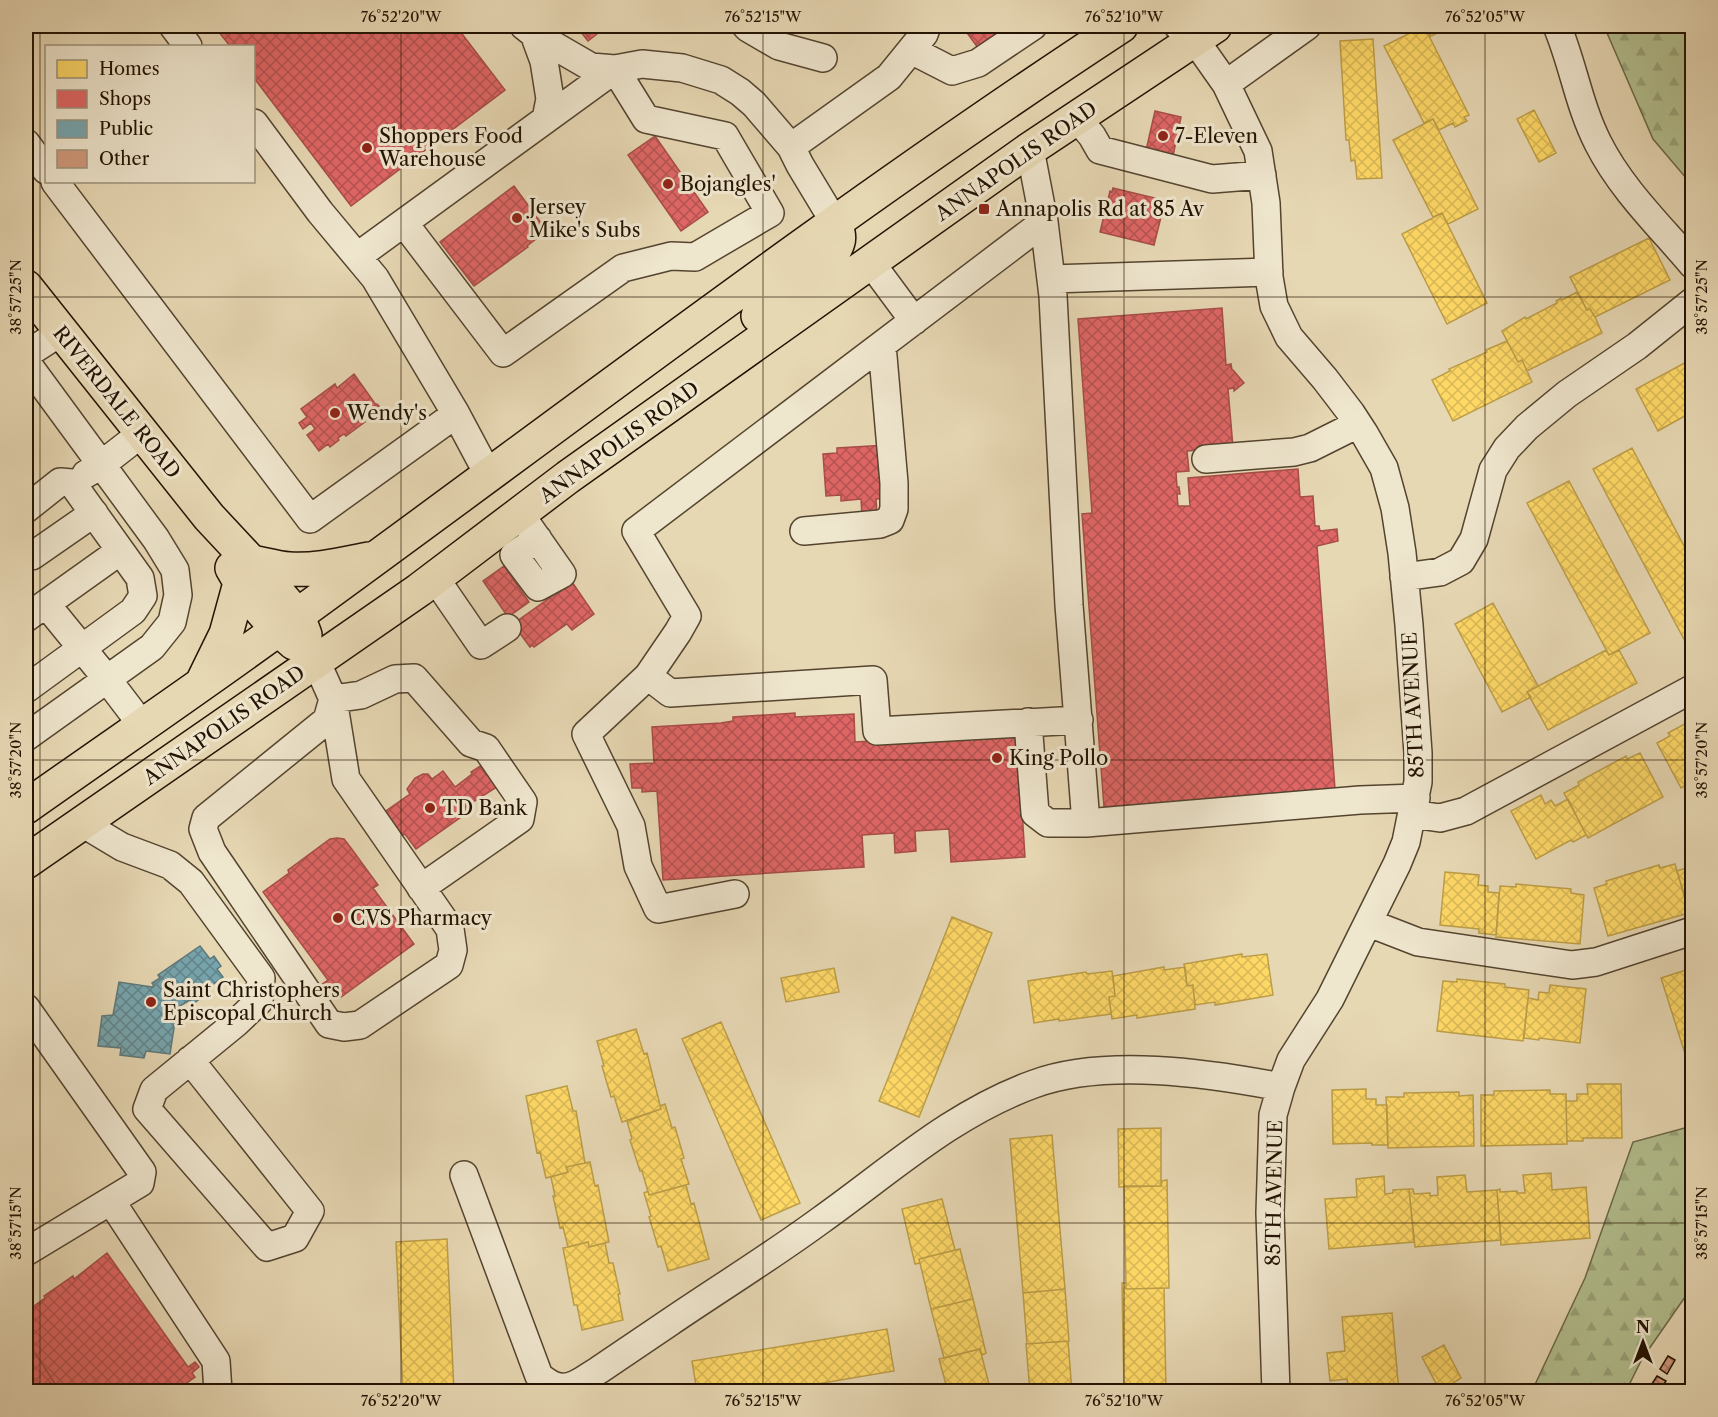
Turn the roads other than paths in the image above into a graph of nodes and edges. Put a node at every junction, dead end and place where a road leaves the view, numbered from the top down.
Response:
1 (746, 26) edge
2 (927, 26) edge
3 (1033, 26) edge
4 (1121, 26) edge
5 (1557, 26) edge
6 (1196, 28) edge
7 (1302, 29) edge
8 (529, 30) edge
9 (911, 50) junction
10 (823, 58) dead end
11 (615, 69) junction
12 (1226, 84) junction
13 (1077, 118) junction
14 (546, 119) junction
15 (255, 124) edge
16 (791, 147) junction
17 (1030, 149) junction
18 (1262, 175) junction
19 (56, 183) edge
20 (1044, 222) junction
21 (404, 223) junction
22 (835, 223) junction
23 (358, 256) junction
24 (871, 263) junction
25 (1692, 264) edge
26 (1269, 272) junction
27 (1051, 279) junction
28 (26, 287) edge
29 (1692, 302) edge
30 (914, 321) junction
31 (61, 332) junction
32 (882, 345) junction
33 (26, 362) edge
34 (456, 414) junction
35 (1358, 424) junction
36 (141, 433) junction
37 (612, 446) junction
38 (1206, 459) dead end
39 (101, 465) junction
40 (488, 474) junction
41 (72, 483) junction
42 (26, 509) edge
43 (94, 513) junction
44 (804, 531) dead end
45 (120, 551) junction
46 (32, 556) dead end
47 (376, 558) junction
48 (246, 572) junction
49 (1404, 577) junction
50 (435, 578) junction
51 (36, 611) edge
52 (288, 622) junction
53 (507, 628) dead end
54 (82, 648) junction
55 (316, 661) junction
56 (648, 676) junction
57 (107, 679) junction
58 (202, 683) junction
59 (26, 689) edge
60 (1692, 690) edge
61 (333, 699) junction
62 (1079, 720) junction
63 (1028, 722) junction
64 (142, 725) junction
65 (26, 736) edge
66 (1414, 806) junction
67 (26, 807) edge
68 (82, 823) junction
69 (1086, 823) junction
70 (26, 862) edge
71 (421, 888) junction
72 (735, 894) dead end
73 (1369, 923) junction
74 (1692, 931) edge
75 (26, 1008) edge
76 (190, 1060) junction
77 (1281, 1087) junction
78 (464, 1175) dead end
79 (111, 1201) junction
80 (26, 1252) edge
81 (550, 1389) edge
82 (218, 1392) edge
83 (1276, 1392) edge

1 - 10 street
2 - 9 street
3 - 9 street
4 - 22 main road
5 - 25 street
6 - 12 street, 85TH AVENUE
6 - 13 main road, ANNAPOLIS ROAD
7 - 12 street
8 - 11 street
8 - 14 street
9 - 16 street
11 - 14 street
11 - 16 street
11 - 21 street
12 - 18 street, 85TH AVENUE
13 - 17 main road, ANNAPOLIS ROAD
13 - 18 street
14 - 21 street
15 - 23 street
16 - 22 street
17 - 20 street
17 - 24 main road, ANNAPOLIS ROAD
18 - 26 street, 85TH AVENUE
19 - 34 street
20 - 27 street
20 - 30 street
21 - 23 street
22 - 37 main road
22 - 40 main road
23 - 34 street
24 - 30 street
24 - 37 main road, ANNAPOLIS ROAD
26 - 27 street
26 - 35 street, 85TH AVENUE
27 - 62 street
28 - 31 main road, RIVERDALE ROAD
29 - 49 street
30 - 32 street
31 - 33 street
31 - 36 main road, RIVERDALE ROAD
32 - 44 street
32 - 56 street
33 - 39 street
34 - 40 street
35 - 38 street
35 - 49 street, 85TH AVENUE
36 - 39 street
36 - 48 main road, RIVERDALE ROAD
37 - 50 main road, ANNAPOLIS ROAD
39 - 41 street
39 - 57 street
40 - 47 main road
41 - 42 street
41 - 43 street
43 - 45 street
43 - 46 street
45 - 51 street
45 - 54 street
47 - 48 main road
47 - 52 main road
48 - 52 main road, RIVERDALE ROAD
48 - 58 main road
49 - 66 street, 85TH AVENUE
50 - 53 street
50 - 55 main road, ANNAPOLIS ROAD
51 - 54 street
52 - 55 main road, RIVERDALE ROAD
52 - 58 main road
54 - 57 street
54 - 59 street
55 - 61 street
55 - 68 main road, ANNAPOLIS ROAD
56 - 63 street
56 - 72 street
57 - 64 street
57 - 65 street
58 - 64 main road
60 - 66 street
61 - 71 street
61 - 71 street
61 - 71 street
62 - 63 street
62 - 69 street
63 - 69 street
64 - 67 main road
66 - 69 street
66 - 73 street, 85TH AVENUE
68 - 70 main road, ANNAPOLIS ROAD
68 - 76 street
73 - 74 street
73 - 77 street, 85TH AVENUE
75 - 79 street
76 - 76 street
77 - 81 street
77 - 83 street, 85TH AVENUE
78 - 81 street
79 - 80 street
79 - 82 street

